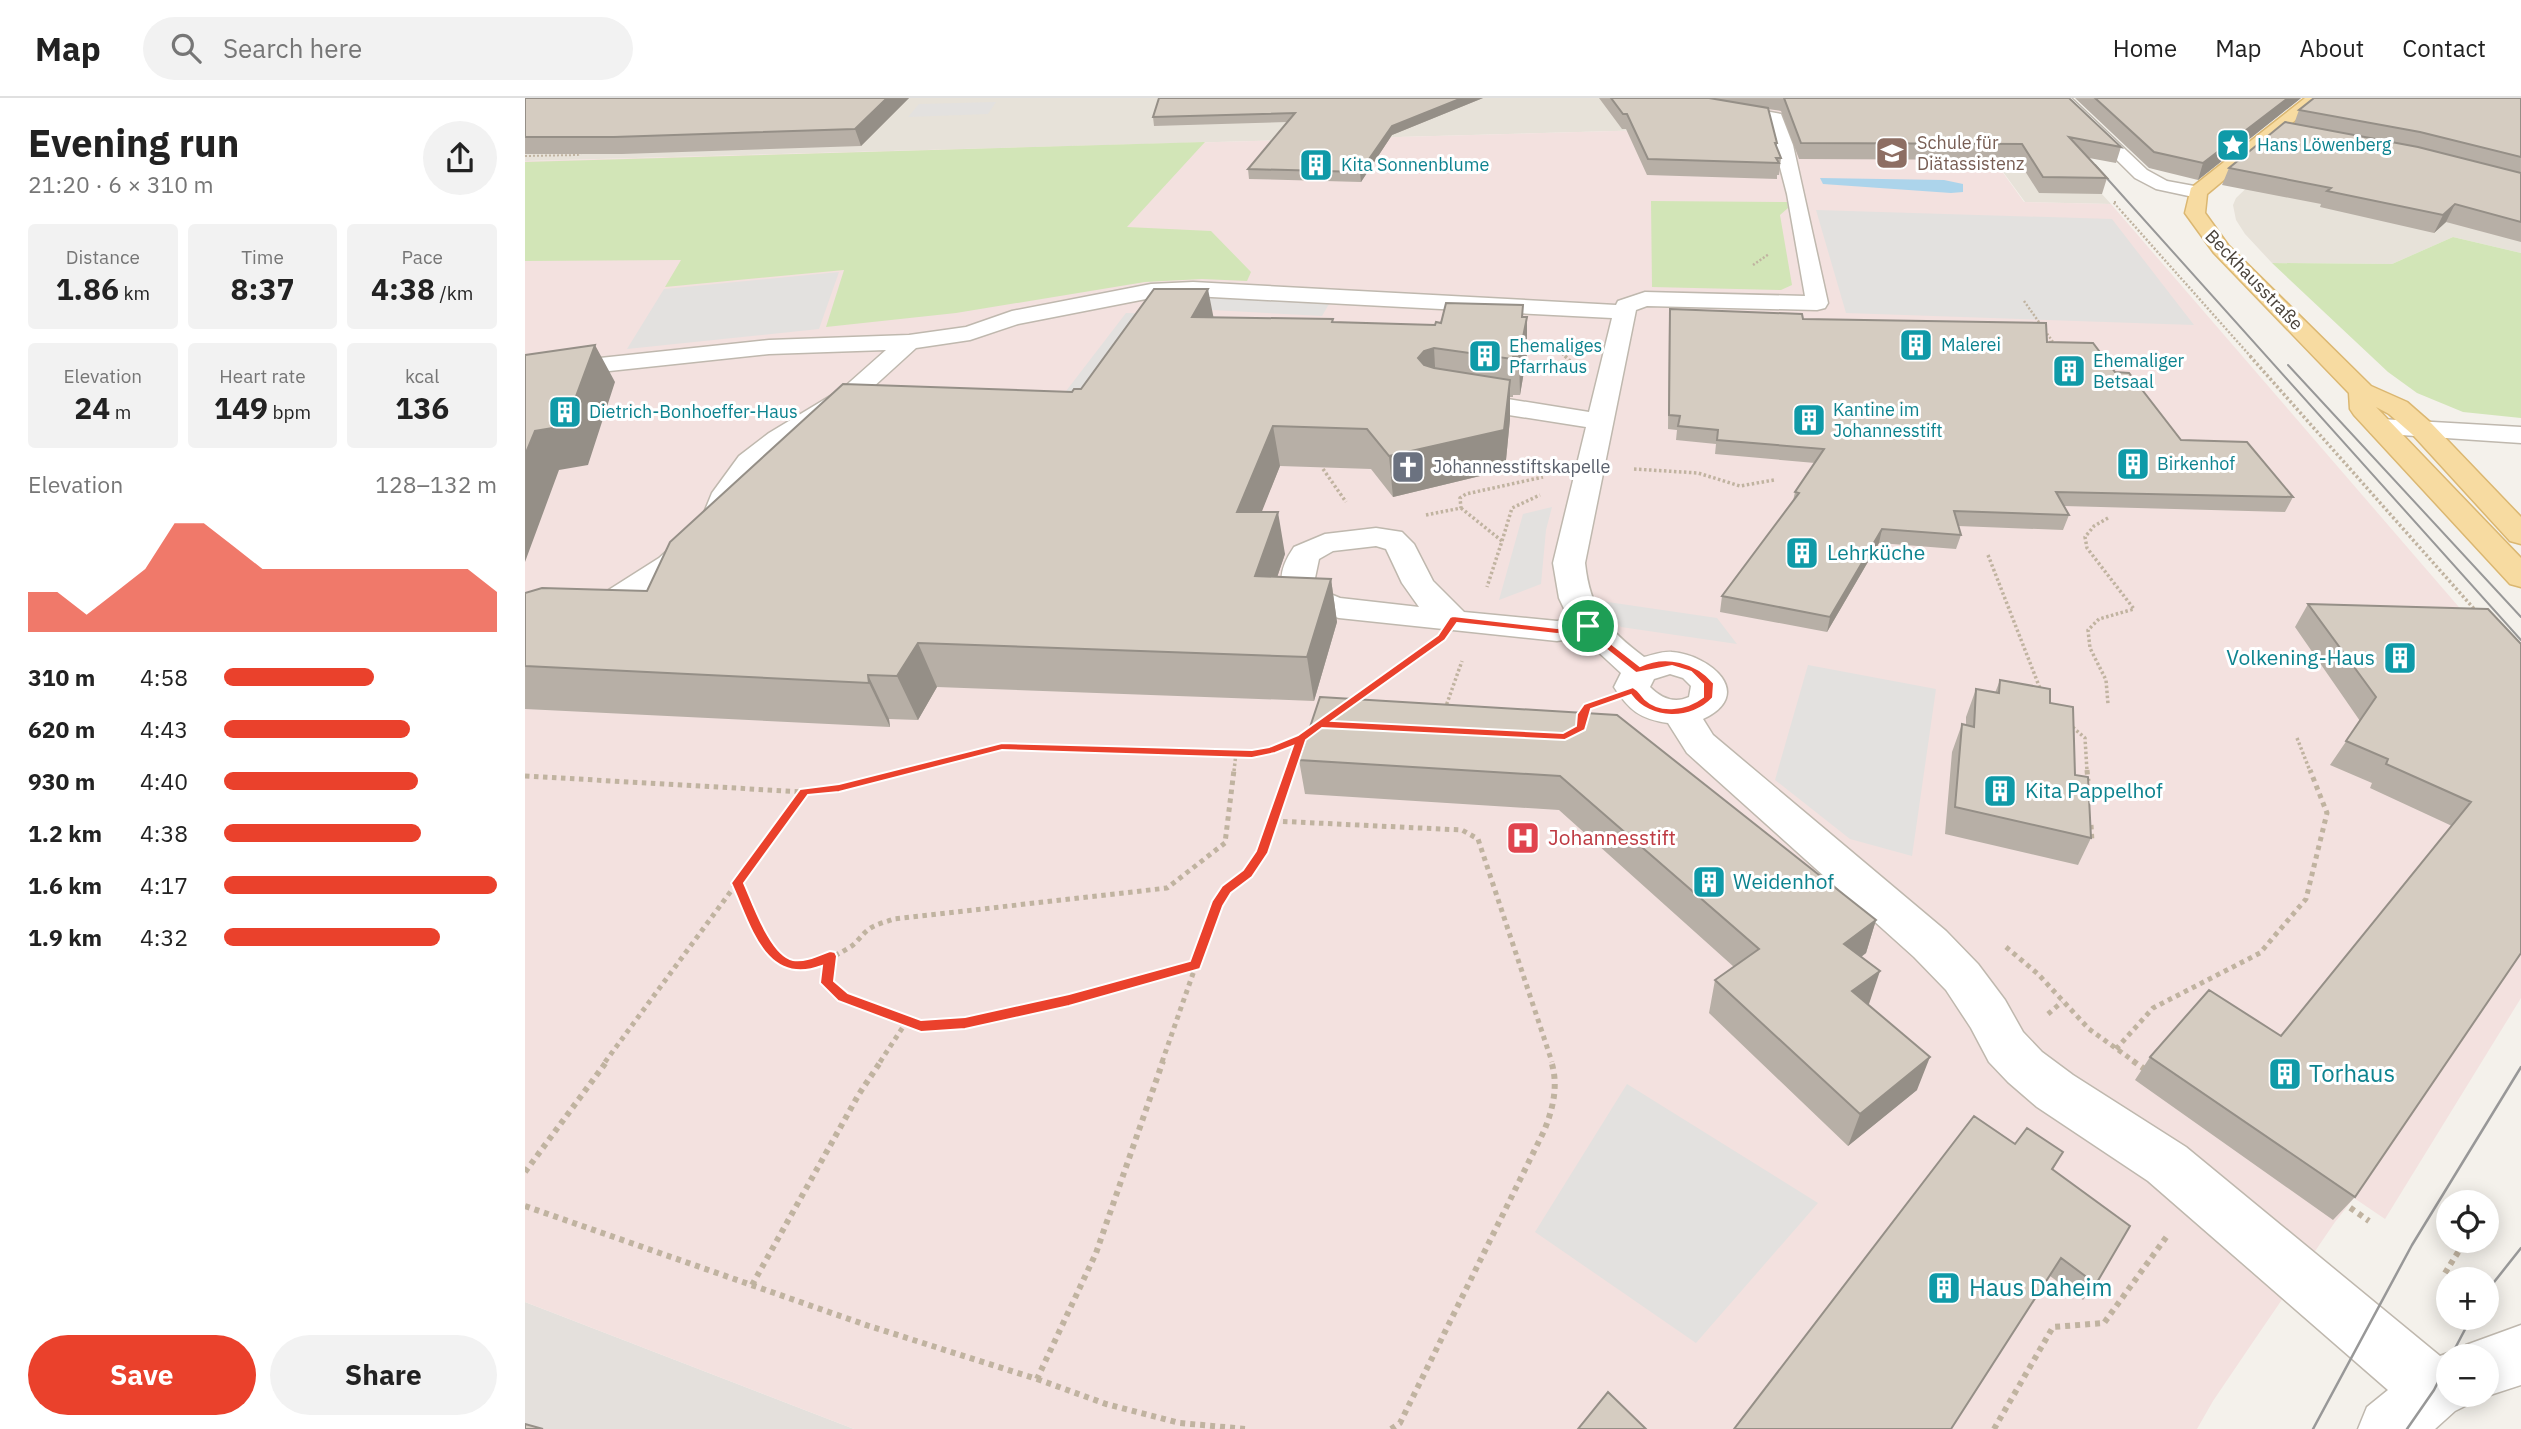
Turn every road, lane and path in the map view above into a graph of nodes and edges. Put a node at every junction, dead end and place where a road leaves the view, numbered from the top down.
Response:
1 (1668, 98) edge
2 (2062, 98) edge
3 (2313, 98) edge
4 (2276, 130) junction
5 (2303, 135) edge
6 (536, 149) edge
7 (590, 149) edge
8 (525, 155) edge
9 (2198, 192) junction
10 (2113, 202) dead end
11 (2024, 301) dead end
12 (1506, 306) junction
13 (1625, 312) junction
14 (909, 342) junction
15 (2033, 342) edge
16 (525, 373) edge
17 (2362, 391) junction
18 (1608, 394) junction
19 (1436, 396) edge
20 (1601, 422) junction
21 (2380, 427) junction
22 (2422, 429) junction
23 (2521, 435) edge
24 (2403, 452) junction
25 (2447, 455) junction
26 (2521, 458) edge
27 (1626, 469) dead end
28 (1775, 480) dead end
29 (1424, 515) dead end
30 (2108, 518) dead end
31 (2521, 535) edge
32 (1501, 541) dead end
33 (1987, 555) dead end
34 (2521, 577) edge
35 (1453, 619) joint
36 (2484, 620) edge
37 (1588, 626) junction
38 (525, 635) edge
39 (2047, 701) edge
40 (2108, 704) dead end
41 (1342, 708) edge
42 (2065, 719) edge
43 (1320, 724) edge
44 (1301, 738) junction
45 (2297, 738) dead end
46 (1236, 753) junction
47 (525, 776) edge
48 (2088, 790) edge
49 (804, 792) junction
50 (2090, 816) edge
51 (1274, 821) junction
52 (2092, 842) edge
53 (737, 883) junction
54 (830, 956) junction
55 (1195, 965) junction
56 (907, 1021) junction
57 (2116, 1049) dead end
58 (2145, 1069) dead end
59 (2156, 1076) edge
60 (525, 1172) edge
61 (2199, 1192) junction
62 (2333, 1196) edge
63 (525, 1206) edge
64 (2369, 1220) dead end
65 (752, 1285) junction
66 (2521, 1355) edge
67 (2499, 1362) edge
68 (1037, 1379) junction
69 (2436, 1383) edge
70 (2436, 1391) edge
71 (1247, 1429) edge
72 (1391, 1429) edge
73 (1994, 1429) edge
74 (2389, 1429) edge

1 - 13 street
2 - 9 street
3 - 4 main road
4 - 5 street
4 - 9 main road
6 - 8 path
7 - 8 path
9 - 17 main road, Beckhausstraße
10 - 36 path
11 - 15 path
12 - 13 street
12 - 14 street
12 - 18 path
13 - 18 street
14 - 16 street
14 - 38 street
17 - 21 main road, Beckhausstraße
17 - 22 main road, Beckhausstraße
18 - 20 street
19 - 20 street
20 - 37 street
21 - 22 street
21 - 24 main road, Beckhausstraße
22 - 23 street
22 - 25 main road, Beckhausstraße
24 - 25 street
24 - 34 main road, Beckhausstraße
25 - 26 street
25 - 31 main road, Beckhausstraße
27 - 28 path
29 - 32 path
30 - 40 path
33 - 39 path
35 - 37 street
35 - 41 path
37 - 61 street
42 - 48 path
43 - 44 path
44 - 46 path
44 - 51 path
45 - 57 path
46 - 49 path
46 - 54 path
47 - 49 path
49 - 53 path
50 - 52 path
51 - 55 path
51 - 72 path
53 - 54 path
53 - 60 path
54 - 56 path
55 - 56 path
55 - 68 path
56 - 65 path
58 - 59 path
61 - 69 street
61 - 73 path
62 - 64 path
63 - 65 path
65 - 68 path
66 - 67 street
68 - 71 path
70 - 74 street

